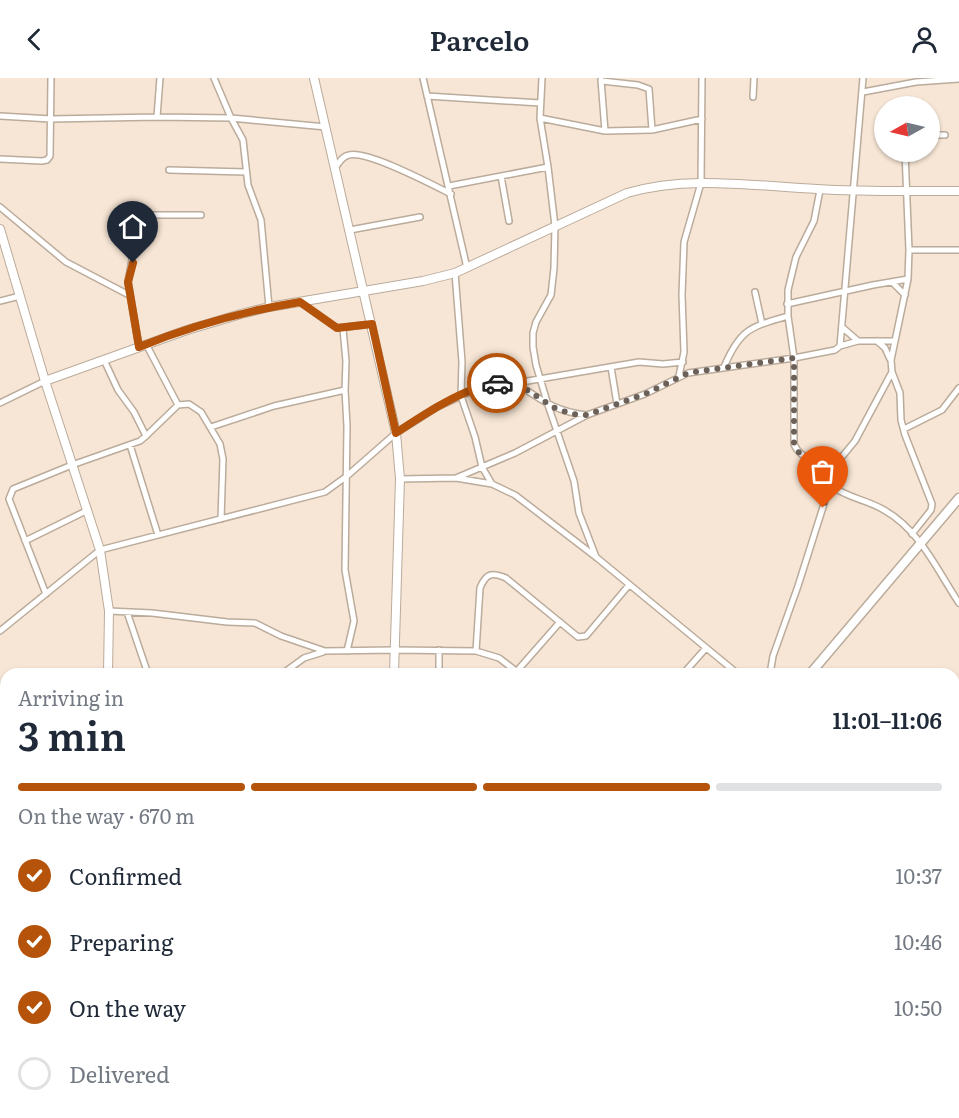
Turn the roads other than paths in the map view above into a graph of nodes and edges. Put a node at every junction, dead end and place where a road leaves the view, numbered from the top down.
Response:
1 (51, 78) edge
2 (160, 78) edge
3 (214, 78) edge
4 (314, 78) edge
5 (423, 78) edge
6 (542, 78) edge
7 (702, 78) edge
8 (754, 78) edge
9 (863, 78) edge
10 (959, 79) edge
11 (601, 80) edge
12 (863, 92) junction
13 (427, 96) junction
14 (753, 97) dead end
15 (540, 103) junction
16 (0, 116) edge
17 (158, 117) junction
18 (231, 118) junction
19 (540, 118) junction
20 (51, 119) junction
21 (702, 119) junction
22 (326, 127) junction
23 (652, 130) junction
24 (605, 131) junction
25 (940, 135) edge
26 (945, 135) dead end
27 (0, 159) edge
28 (905, 162) edge
29 (548, 167) junction
30 (335, 168) junction
31 (169, 170) dead end
32 (246, 172) junction
33 (501, 177) junction
34 (701, 183) junction
35 (449, 186) junction
36 (820, 189) junction
37 (853, 190) junction
38 (906, 191) junction
39 (959, 191) edge
40 (451, 194) junction
41 (0, 207) edge
42 (201, 215) dead end
43 (420, 217) dead end
44 (509, 221) dead end
45 (555, 226) junction
46 (0, 229) edge
47 (350, 230) junction
48 (909, 250) junction
49 (959, 250) edge
50 (467, 268) junction
51 (454, 273) junction
52 (908, 279) junction
53 (892, 282) junction
54 (845, 290) junction
55 (364, 291) junction
56 (755, 292) dead end
57 (129, 295) junction
58 (905, 295) junction
59 (20, 296) junction
60 (0, 301) edge
61 (300, 302) junction
62 (787, 304) junction
63 (269, 307) junction
64 (788, 316) junction
65 (372, 324) junction
66 (762, 324) junction
67 (843, 328) junction
68 (343, 329) junction
69 (858, 341) junction
70 (878, 341) junction
71 (894, 341) junction
72 (143, 346) junction
73 (840, 346) junction
74 (794, 358) junction
75 (104, 360) junction
76 (891, 360) junction
77 (683, 362) junction
78 (611, 367) junction
79 (724, 367) junction
80 (892, 372) junction
81 (679, 376) junction
82 (542, 379) junction
83 (45, 381) junction
84 (516, 383) junction
85 (959, 388) edge
86 (345, 390) junction
87 (461, 396) junction
88 (0, 403) edge
89 (617, 404) junction
90 (178, 405) junction
91 (548, 405) junction
92 (587, 415) junction
93 (211, 427) junction
94 (904, 429) junction
95 (556, 432) junction
96 (396, 433) junction
97 (146, 436) junction
98 (130, 445) junction
99 (72, 465) junction
100 (482, 467) junction
101 (827, 475) junction
102 (347, 477) junction
103 (456, 478) junction
104 (400, 479) junction
105 (492, 484) junction
106 (830, 485) junction
107 (959, 498) edge
108 (88, 510) junction
109 (221, 519) junction
110 (912, 534) junction
111 (158, 535) junction
112 (25, 541) junction
113 (921, 543) junction
114 (100, 550) junction
115 (596, 557) junction
116 (629, 585) junction
117 (46, 594) junction
118 (959, 603) edge
119 (109, 611) junction
120 (127, 612) junction
121 (560, 622) junction
122 (0, 631) edge
123 (706, 648) junction
124 (394, 650) junction
125 (439, 650) junction
126 (325, 651) junction
127 (347, 651) junction
128 (476, 651) junction
129 (108, 668) edge
130 (146, 668) edge
131 (290, 668) edge
132 (394, 668) edge
133 (439, 668) edge
134 (512, 668) edge
135 (521, 668) edge
136 (688, 668) edge
137 (731, 668) edge
138 (771, 668) edge
139 (815, 668) edge

1 - 20 street
2 - 17 street
3 - 18 street
4 - 22 street
5 - 13 street
6 - 15 street
7 - 21 street
8 - 14 street
9 - 12 street
10 - 12 street
11 - 23 street
11 - 24 street
12 - 37 street
13 - 15 street
13 - 35 street
15 - 19 street
16 - 20 street
17 - 18 street
17 - 20 street
18 - 22 street
18 - 32 street
19 - 24 street
19 - 29 street
20 - 27 street
21 - 23 street
21 - 34 street
22 - 30 street
23 - 24 street
25 - 26 street
28 - 38 street
29 - 33 street
29 - 45 street
30 - 40 street
30 - 47 street
31 - 32 street
32 - 63 street
33 - 35 street
33 - 44 street
34 - 36 street
34 - 45 street
34 - 77 street
35 - 40 street
36 - 37 street
36 - 62 street
37 - 38 street
37 - 54 street
38 - 39 street
38 - 48 street
40 - 50 street
41 - 57 street
42 - 57 street
43 - 47 street
45 - 50 street
45 - 82 street
46 - 59 street
47 - 55 street
48 - 49 street
48 - 52 street
50 - 51 street
51 - 55 street
51 - 87 street
52 - 53 street
52 - 58 street
53 - 54 street
53 - 58 street
54 - 62 street
54 - 67 street
55 - 61 street
55 - 65 street
56 - 66 street
57 - 72 street
58 - 71 street
59 - 60 street
59 - 83 street
61 - 63 street
61 - 68 street
62 - 64 street
63 - 72 street
64 - 66 street
64 - 74 street
65 - 68 street
65 - 96 street
66 - 79 street
67 - 69 street
67 - 73 street
68 - 86 street
69 - 70 street
69 - 73 street
70 - 71 street
70 - 76 street
71 - 76 street
72 - 75 street
72 - 90 street
73 - 74 street
74 - 79 street
74 - 101 street
75 - 83 street
75 - 97 street
76 - 80 street
77 - 78 street
77 - 81 street
78 - 82 street
78 - 89 street
79 - 81 street
80 - 94 street
80 - 101 street
81 - 89 street
82 - 84 street
82 - 91 street
83 - 88 street
83 - 99 street
84 - 87 street
84 - 91 street
85 - 94 street
86 - 93 street
86 - 102 street
87 - 96 street
87 - 100 street
89 - 92 street
90 - 93 street
90 - 97 street
91 - 92 street
91 - 95 street
92 - 95 street
93 - 109 street
94 - 110 street
95 - 100 street
95 - 115 street
96 - 102 street
96 - 104 street
97 - 98 street
98 - 99 street
98 - 111 street
99 - 108 street
99 - 112 street
100 - 103 street
100 - 105 street
101 - 106 street
102 - 109 street
102 - 127 street
103 - 104 street
103 - 105 street
104 - 124 street
105 - 115 street
106 - 110 street
106 - 138 street
107 - 113 main road
108 - 112 street
108 - 114 street
109 - 111 street
110 - 113 street
111 - 114 street
112 - 117 street
113 - 118 street
113 - 139 main road
114 - 117 street
114 - 119 street
115 - 116 street
116 - 121 street
116 - 123 street
117 - 122 street
119 - 120 street
119 - 129 street
120 - 126 street
120 - 130 street
121 - 128 street
121 - 135 street
123 - 136 street
123 - 137 street
124 - 125 street
124 - 127 street
124 - 132 street
125 - 128 street
125 - 133 street
126 - 127 street
126 - 131 street
128 - 134 street

